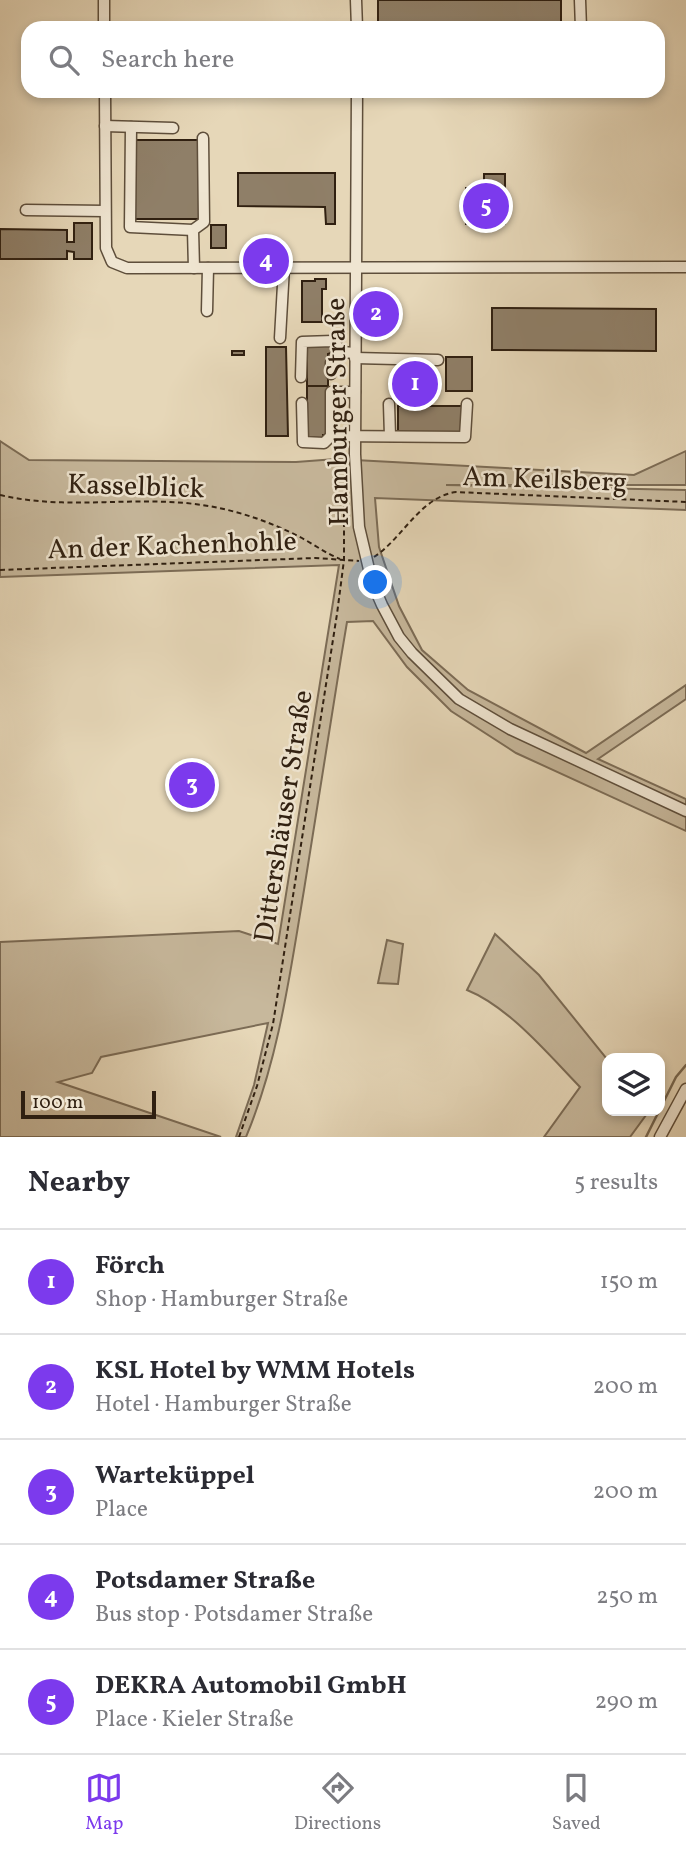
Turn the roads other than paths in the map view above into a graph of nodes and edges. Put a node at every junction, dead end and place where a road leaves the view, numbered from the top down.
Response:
1 (104, 0) edge
2 (356, 0) edge
3 (580, 0) edge
4 (104, 21) edge
5 (357, 21) edge
6 (581, 21) edge
7 (105, 98) edge
8 (357, 98) edge
9 (105, 126) junction
10 (131, 127) junction
11 (173, 128) dead end
12 (203, 138) dead end
13 (26, 211) dead end
14 (105, 211) junction
15 (194, 230) junction
16 (284, 267) junction
17 (355, 267) junction
18 (686, 267) edge
19 (194, 268) junction
20 (208, 268) junction
21 (207, 311) dead end
22 (280, 338) dead end
23 (342, 352) junction
24 (355, 355) junction
25 (438, 360) dead end
26 (331, 374) dead end
27 (301, 377) dead end
28 (355, 392) junction
29 (302, 403) dead end
30 (389, 404) dead end
31 (467, 404) dead end
32 (331, 436) junction
33 (355, 436) junction
34 (390, 436) junction
35 (686, 811) edge
36 (686, 1089) edge
37 (660, 1137) edge

1 - 4 street
2 - 5 street
3 - 6 street
7 - 9 street
8 - 17 street, Hamburger Straße
9 - 10 street
9 - 14 street
10 - 11 street
10 - 15 street
12 - 15 street
13 - 14 street
14 - 19 street
15 - 19 street
16 - 17 street
16 - 20 street
16 - 22 street
17 - 18 street
17 - 24 street, Hamburger Straße
19 - 20 street
20 - 21 street
23 - 24 street
23 - 26 street
23 - 27 street
24 - 25 street
24 - 28 street, Hamburger Straße
28 - 32 street
28 - 33 street, Hamburger Straße
29 - 32 street
30 - 34 street
31 - 34 street
32 - 33 street
33 - 34 street
33 - 35 street, Hamburger Straße
36 - 37 street

